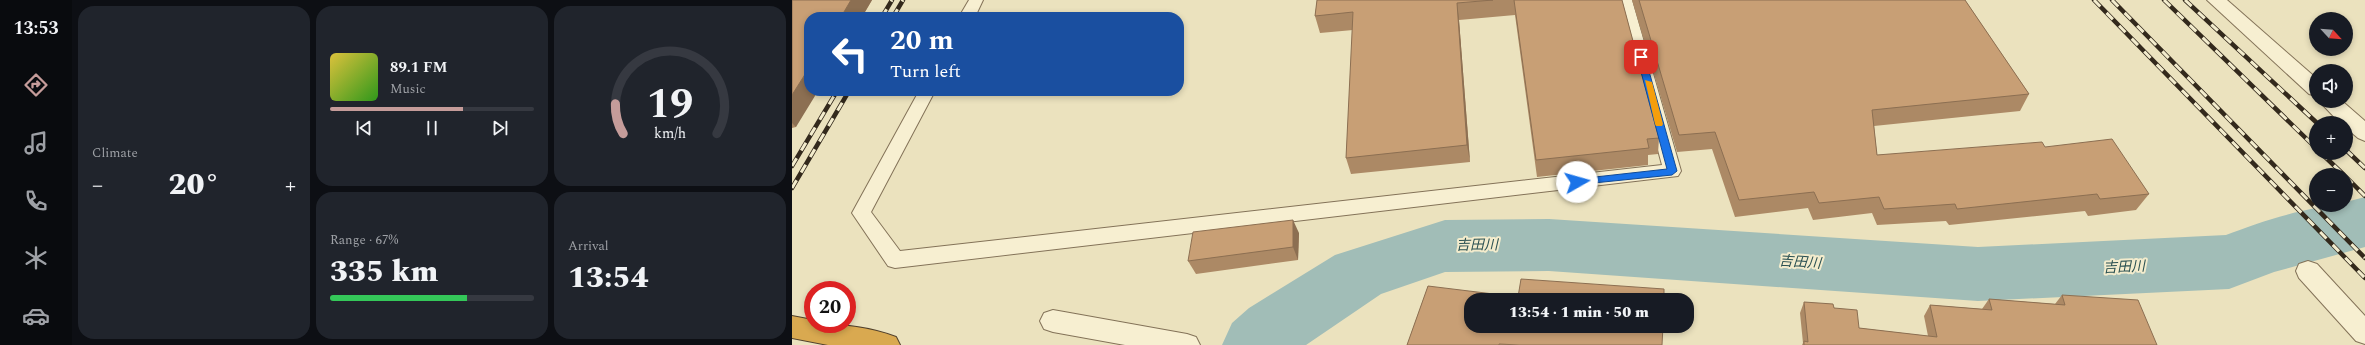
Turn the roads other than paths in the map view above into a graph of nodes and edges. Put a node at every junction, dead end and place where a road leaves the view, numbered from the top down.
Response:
1 (976, 0) edge
2 (1625, 0) edge
3 (2216, 0) edge
4 (970, 12) edge
5 (2309, 84) edge
6 (924, 96) edge
7 (2337, 108) edge
8 (2365, 133) edge
9 (2308, 272) dead end
10 (1053, 321) dead end
11 (792, 327) edge
12 (2365, 333) edge
13 (887, 345) edge
14 (1187, 345) edge

1 - 4 lane
2 - 6 lane
3 - 5 street
7 - 8 street
9 - 12 street
10 - 14 street
11 - 13 highway

